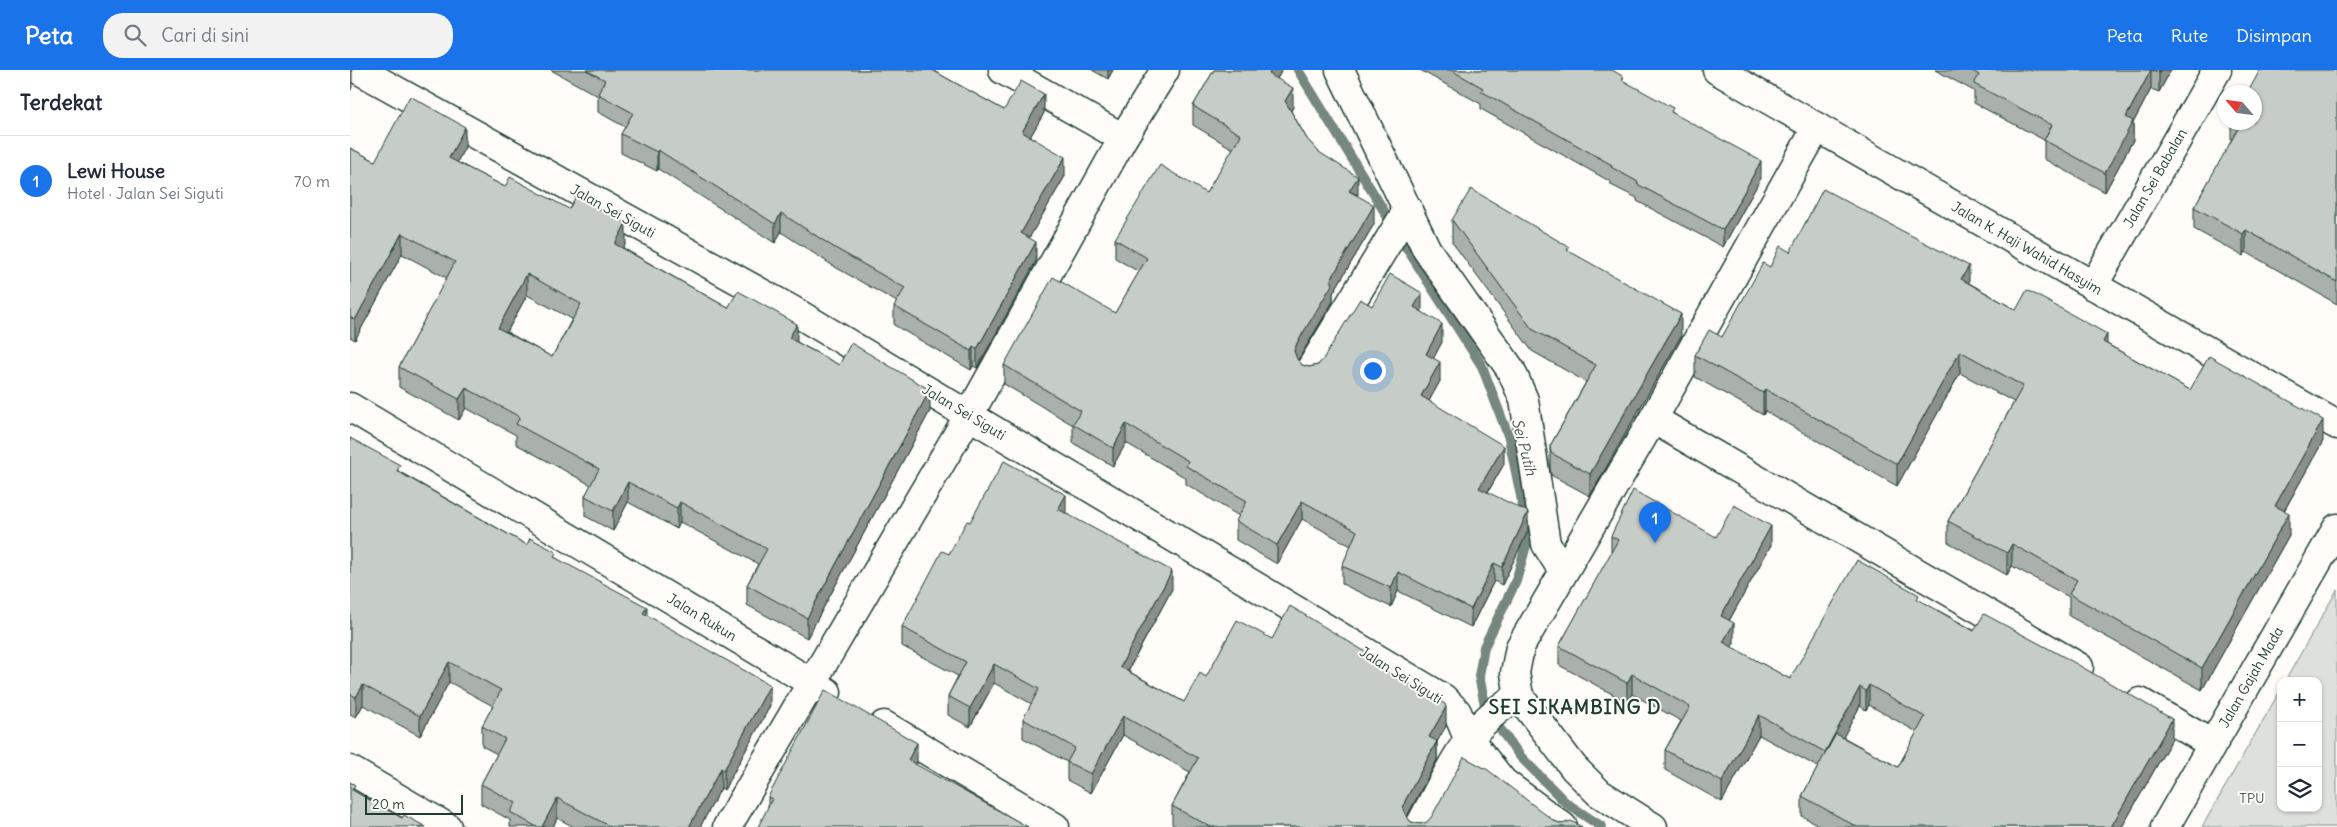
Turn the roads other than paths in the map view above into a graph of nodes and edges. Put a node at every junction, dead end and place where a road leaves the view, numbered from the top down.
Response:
1 (358, 70) edge
2 (1003, 70) edge
3 (1166, 70) edge
4 (1340, 70) edge
5 (1718, 70) edge
6 (2217, 70) edge
7 (1817, 127) junction
8 (1122, 138) junction
9 (1400, 221) junction
10 (2094, 286) junction
11 (1310, 370) edge
12 (350, 407) edge
13 (969, 415) junction
14 (1653, 419) junction
15 (2337, 425) edge
16 (2337, 528) edge
17 (1563, 571) junction
18 (811, 682) junction
19 (1511, 701) junction
20 (1474, 731) junction
21 (2212, 744) junction
22 (350, 770) edge
23 (447, 827) edge
24 (727, 827) edge
25 (1055, 827) edge
26 (1419, 827) edge
27 (1563, 827) edge
28 (1653, 827) edge
29 (2165, 827) edge

1 - 13 street, Jalan Sei Siguti
2 - 8 street
3 - 8 street
4 - 9 street
5 - 7 street, Jalan K. Haji Wahid Hasyim
6 - 10 street, Jalan Sei Babalan
7 - 10 street, Jalan K. Haji Wahid Hasyim
7 - 14 street
8 - 13 street
9 - 11 street
9 - 17 street
10 - 15 street, Jalan K. Haji Wahid Hasyim
12 - 18 street, Jalan Rukun
13 - 18 street
13 - 20 street, Jalan Sei Siguti
14 - 17 street
14 - 21 street
16 - 21 street, Jalan Gajah Mada
17 - 19 street
18 - 24 street
18 - 25 street, Jalan Rukun
19 - 20 street
19 - 28 street
20 - 26 street
20 - 27 street, Jalan Sei Siguti
21 - 29 street, Jalan Gajah Mada
22 - 23 street

